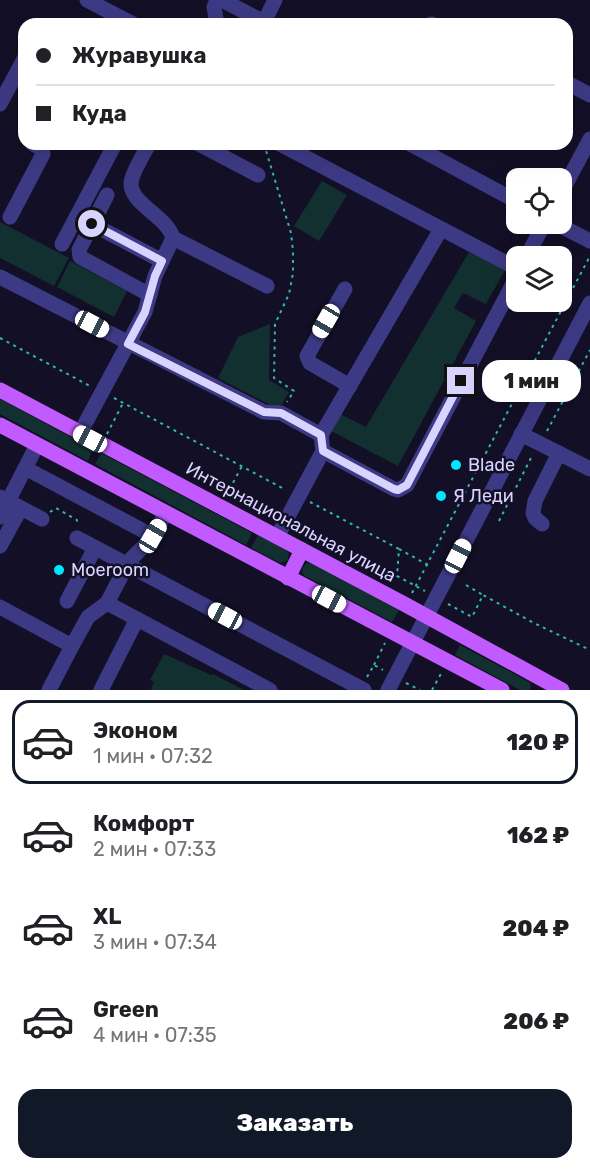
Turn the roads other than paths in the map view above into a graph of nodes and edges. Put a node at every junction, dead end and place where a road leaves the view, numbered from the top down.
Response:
1 (87, 0) edge
2 (275, 0) edge
3 (213, 2) edge
4 (122, 18) edge
5 (216, 18) edge
6 (253, 18) edge
7 (268, 18) edge
8 (18, 70) edge
9 (573, 86) edge
10 (590, 95) edge
11 (0, 104) edge
12 (590, 139) edge
13 (42, 150) edge
14 (112, 150) edge
15 (146, 150) edge
16 (210, 150) edge
17 (291, 150) edge
18 (421, 150) edge
19 (572, 173) edge
20 (258, 175) dead end
21 (92, 187) junction
22 (132, 192) junction
23 (107, 195) junction
24 (506, 196) edge
25 (9, 216) edge
26 (92, 224) junction
27 (441, 230) junction
28 (572, 232) edge
29 (173, 238) junction
30 (590, 241) edge
31 (62, 244) dead end
32 (162, 261) junction
33 (506, 263) edge
34 (0, 277) edge
35 (267, 286) dead end
36 (345, 289) dead end
37 (150, 295) junction
38 (506, 297) edge
39 (590, 303) edge
40 (128, 344) junction
41 (350, 386) junction
42 (0, 390) edge
43 (0, 425) edge
44 (80, 433) junction
45 (521, 434) junction
46 (322, 443) junction
47 (37, 445) junction
48 (559, 453) junction
49 (25, 468) junction
50 (590, 469) edge
51 (10, 502) edge
52 (166, 513) junction
53 (0, 517) edge
54 (42, 519) dead end
55 (542, 524) dead end
56 (153, 536) junction
57 (277, 537) junction
58 (77, 538) dead end
59 (0, 546) edge
60 (95, 548) junction
61 (302, 550) junction
62 (127, 565) junction
63 (288, 578) junction
64 (67, 601) dead end
65 (106, 603) junction
66 (0, 607) edge
67 (427, 616) junction
68 (137, 619) junction
69 (413, 643) junction
70 (72, 646) junction
71 (544, 686) edge
72 (49, 690) edge
73 (101, 690) edge
74 (270, 690) edge
75 (364, 690) edge
76 (388, 690) edge
77 (502, 690) edge
78 (562, 690) edge

1 - 4 street
2 - 7 street
3 - 5 street
3 - 6 street
8 - 11 street
9 - 10 street
12 - 19 street
13 - 25 street
14 - 21 street
15 - 22 street
16 - 20 street
17 - 27 street
18 - 24 street
21 - 23 street
21 - 31 street
22 - 23 street
22 - 29 street
23 - 26 street
26 - 32 street
26 - 37 street
27 - 33 street
27 - 41 street
28 - 30 street
29 - 32 street
29 - 35 street
32 - 37 street
34 - 40 street
36 - 41 street
37 - 40 street
38 - 46 street
39 - 45 street
40 - 44 street
40 - 46 street
41 - 46 street
42 - 44 main road, Интернациональная улица
43 - 47 main road
44 - 57 main road, Интернациональная улица
45 - 48 street
45 - 67 street
46 - 57 street
47 - 49 street
47 - 52 main road
48 - 50 street
48 - 55 street
49 - 51 street
49 - 56 street
51 - 53 street
51 - 54 street
51 - 59 street
52 - 56 street
52 - 63 main road
56 - 62 street
57 - 61 main road, Интернациональная улица
58 - 60 street
60 - 62 street
60 - 64 street
61 - 63 main road
61 - 67 main road, Интернациональная улица
62 - 65 street
62 - 75 street
63 - 69 main road
65 - 68 street
65 - 70 street
66 - 70 street
67 - 69 street
67 - 71 main road, Интернациональная улица
68 - 73 street
68 - 74 street
69 - 76 street
69 - 77 main road
70 - 72 street
71 - 78 main road, Интернациональная улица

